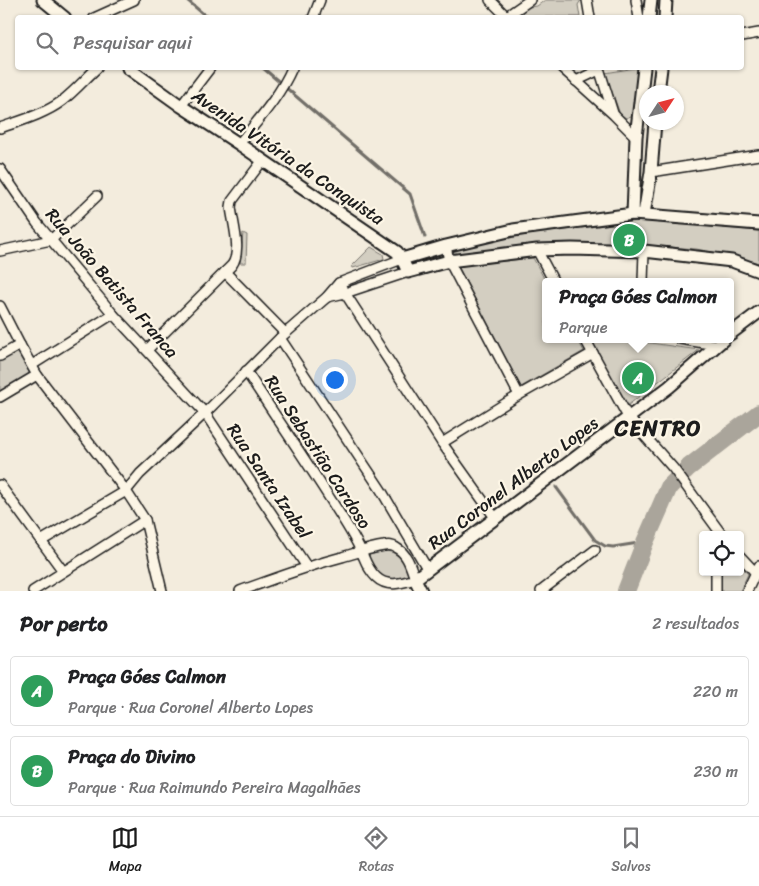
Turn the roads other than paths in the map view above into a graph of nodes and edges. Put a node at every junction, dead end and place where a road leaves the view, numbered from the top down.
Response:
1 (42, 0) edge
2 (134, 0) edge
3 (320, 0) edge
4 (490, 0) edge
5 (530, 0) edge
6 (587, 0) edge
7 (636, 0) edge
8 (651, 0) edge
9 (666, 0) edge
10 (61, 15) edge
11 (101, 15) edge
12 (314, 15) edge
13 (506, 15) edge
14 (511, 15) edge
15 (590, 15) edge
16 (638, 15) edge
17 (649, 15) edge
18 (665, 15) edge
19 (759, 33) edge
20 (744, 36) edge
21 (95, 70) edge
22 (131, 70) edge
23 (208, 70) edge
24 (291, 70) edge
25 (564, 70) edge
26 (597, 70) edge
27 (599, 70) edge
28 (644, 70) edge
29 (661, 70) edge
30 (576, 81) junction
31 (659, 85) edge
32 (181, 106) junction
33 (614, 115) junction
34 (0, 128) edge
35 (654, 130) edge
36 (636, 137) junction
37 (239, 144) junction
38 (759, 155) edge
39 (263, 160) junction
40 (0, 169) edge
41 (650, 172) junction
42 (97, 196) dead end
43 (639, 214) junction
44 (759, 224) edge
45 (51, 240) junction
46 (446, 246) junction
47 (537, 250) junction
48 (0, 251) edge
49 (644, 251) junction
50 (402, 259) junction
51 (449, 261) junction
52 (759, 271) edge
53 (225, 272) junction
54 (408, 272) junction
55 (552, 278) edge
56 (643, 278) edge
57 (339, 283) junction
58 (345, 293) junction
59 (327, 297) junction
60 (0, 306) edge
61 (759, 312) edge
62 (114, 314) junction
63 (734, 331) edge
64 (283, 336) junction
65 (587, 343) edge
66 (719, 343) edge
67 (20, 345) junction
68 (147, 350) junction
69 (593, 353) junction
70 (0, 356) edge
71 (32, 365) junction
72 (246, 371) junction
73 (37, 375) junction
74 (519, 395) junction
75 (0, 397) edge
76 (205, 413) junction
77 (628, 417) junction
78 (442, 443) junction
79 (0, 485) edge
80 (126, 491) junction
81 (496, 519) junction
82 (144, 520) junction
83 (715, 531) edge
84 (41, 541) junction
85 (595, 550) dead end
86 (361, 551) junction
87 (744, 559) edge
88 (307, 567) junction
89 (428, 570) junction
90 (757, 570) edge
91 (63, 572) junction
92 (716, 576) edge
93 (415, 579) junction
94 (33, 591) edge
95 (162, 591) edge
96 (240, 591) edge
97 (421, 591) edge
98 (541, 591) edge
99 (716, 591) edge
100 (747, 591) edge

1 - 10 main road
2 - 11 street
3 - 12 street
4 - 13 street
5 - 14 street
6 - 15 street
7 - 16 street
8 - 17 main road
9 - 18 main road
19 - 20 street
21 - 34 street
22 - 32 main road, Avenida Vitória da Conquista
23 - 32 street
24 - 37 street
25 - 30 street
26 - 30 street
27 - 33 street
28 - 36 main road
29 - 31 main road
30 - 33 street
32 - 37 main road, Avenida Vitória da Conquista
33 - 36 street
35 - 41 main road
36 - 43 main road
37 - 39 main road, Avenida Vitória da Conquista
38 - 41 street
39 - 50 main road, Avenida Vitória da Conquista
39 - 53 street
40 - 45 street, Rua João Batista Franca
41 - 43 main road
42 - 45 street
43 - 44 main road
43 - 46 main road
45 - 48 street
45 - 62 street, Rua João Batista Franca
46 - 50 main road
46 - 51 street
47 - 49 main road
47 - 51 main road
47 - 55 street
49 - 52 main road
49 - 56 street
50 - 54 main road
50 - 57 street
51 - 54 main road
51 - 74 street
53 - 64 street
53 - 68 street
54 - 58 street
57 - 58 street
57 - 59 street
58 - 59 street
58 - 78 street
59 - 64 street
60 - 67 street
61 - 63 main road
62 - 68 street, Rua João Batista Franca
62 - 71 street
64 - 72 street
64 - 89 street
65 - 69 street
66 - 77 main road, Rua Coronel Alberto Lopes
67 - 70 street
67 - 71 street
68 - 76 street, Rua João Batista Franca
69 - 74 street
69 - 77 street
71 - 73 street
72 - 76 street
72 - 86 street, Rua Sebastião Cardoso
73 - 75 street
73 - 80 street
74 - 78 street
76 - 80 street
76 - 88 street, Rua Santa Izabel
77 - 81 main road, Rua Coronel Alberto Lopes
77 - 83 street
78 - 81 street
79 - 84 street
80 - 82 street
80 - 84 street
81 - 89 main road, Rua Coronel Alberto Lopes
82 - 91 street
82 - 95 street
84 - 91 street
85 - 98 street
86 - 88 street
86 - 93 street, Rua Sebastião Cardoso
86 - 93 street
87 - 90 street
88 - 96 street
89 - 93 main road, Rua Coronel Alberto Lopes
90 - 100 street
91 - 94 street
92 - 99 street
93 - 97 main road

